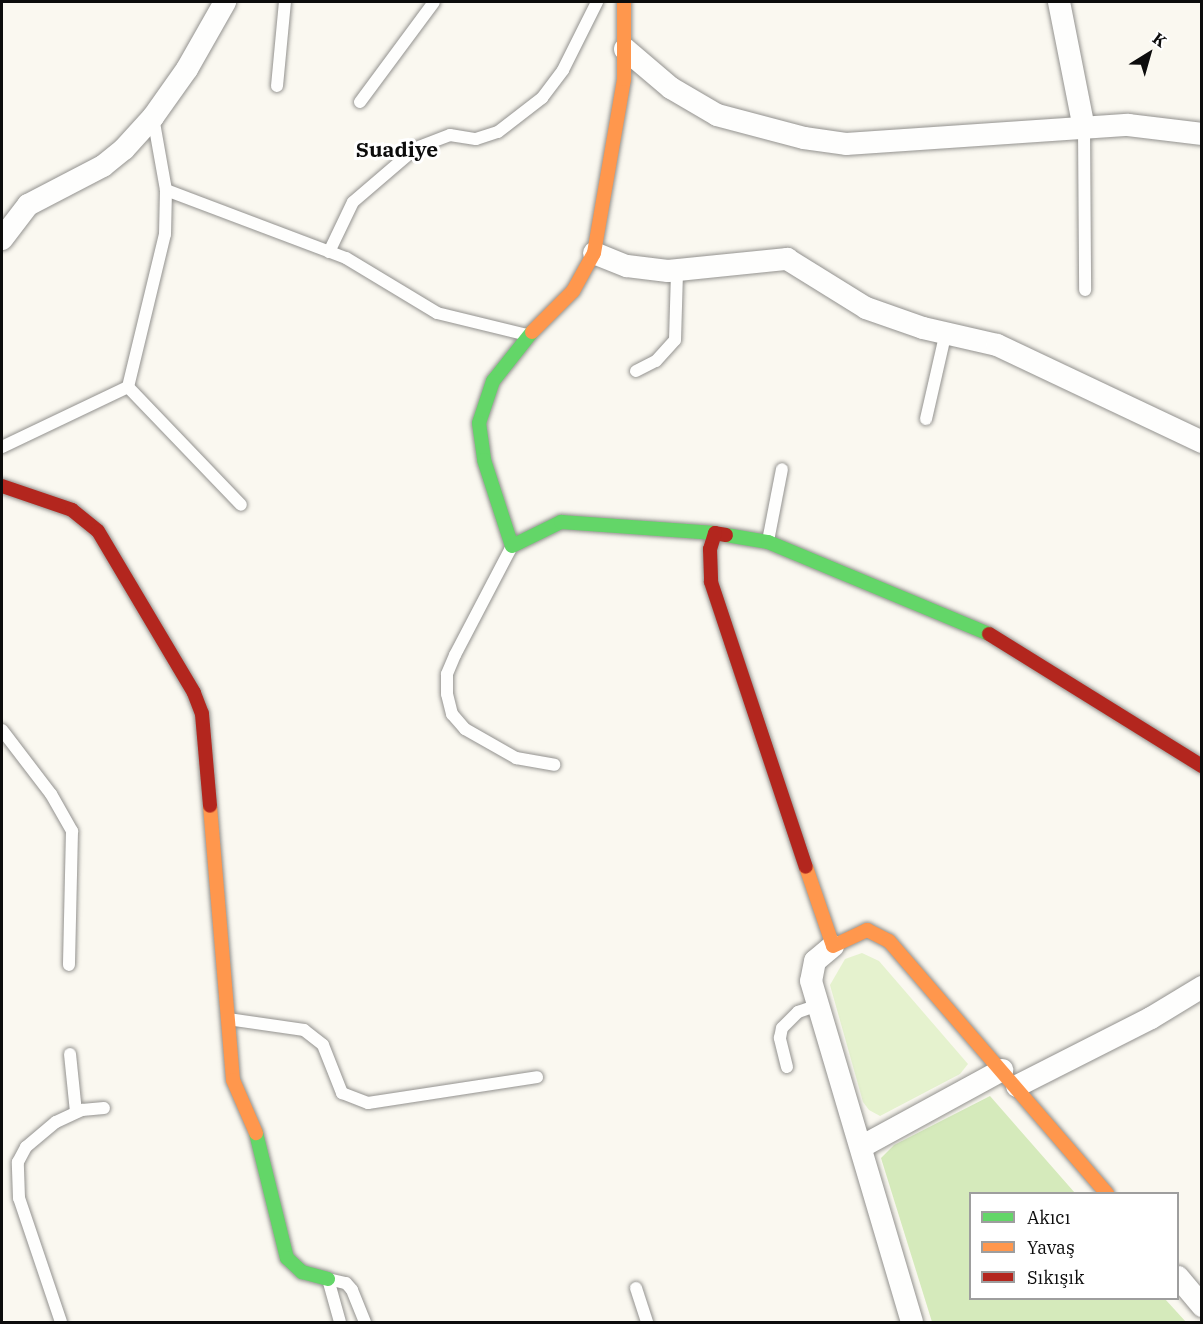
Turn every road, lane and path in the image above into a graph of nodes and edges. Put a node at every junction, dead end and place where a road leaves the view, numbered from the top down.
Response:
1 (225, 2) edge
2 (285, 2) edge
3 (434, 2) edge
4 (597, 2) edge
5 (624, 2) edge
6 (1059, 2) edge
7 (625, 49) junction
8 (277, 86) dead end
9 (360, 102) dead end
10 (153, 117) junction
11 (1084, 128) junction
12 (1202, 134) edge
13 (166, 190) junction
14 (2, 238) edge
15 (329, 252) junction
16 (594, 252) junction
17 (677, 271) junction
18 (1085, 290) dead end
19 (946, 332) junction
20 (529, 335) junction
21 (636, 371) dead end
22 (128, 387) junction
23 (926, 419) dead end
24 (1202, 442) edge
25 (2, 447) edge
26 (782, 469) dead end
27 (2, 486) edge
28 (241, 505) dead end
29 (715, 533) junction
30 (768, 542) junction
31 (512, 546) junction
32 (2, 730) edge
33 (554, 765) dead end
34 (1202, 766) edge
35 (833, 946) junction
36 (69, 965) dead end
37 (1202, 987) edge
38 (818, 1005) junction
39 (227, 1018) junction
40 (70, 1054) dead end
41 (788, 1067) dead end
42 (537, 1077) dead end
43 (1009, 1078) junction
44 (104, 1108) dead end
45 (76, 1112) junction
46 (861, 1147) junction
47 (1105, 1192) edge
48 (1179, 1278) edge
49 (328, 1279) junction
50 (636, 1288) dead end
51 (1202, 1306) edge
52 (61, 1323) edge
53 (340, 1323) edge
54 (365, 1323) edge
55 (647, 1323) edge
56 (912, 1323) edge

1 - 10 street
2 - 8 lane
3 - 9 lane
4 - 15 lane
5 - 7 street
6 - 11 street
7 - 11 street
7 - 16 street
10 - 13 lane
10 - 14 street
11 - 12 street
11 - 18 lane
13 - 15 lane
13 - 22 lane
15 - 20 lane
16 - 17 street
16 - 20 street
17 - 19 street
17 - 21 lane
19 - 23 lane
19 - 24 street
20 - 31 street
22 - 25 lane
22 - 28 lane
26 - 30 lane
27 - 39 street
29 - 30 street
29 - 31 street
29 - 35 street
30 - 34 street
31 - 33 lane
32 - 36 lane
35 - 38 street
35 - 43 street
37 - 43 street
38 - 41 lane
38 - 46 street
39 - 42 lane
39 - 49 street
40 - 45 lane
43 - 46 street
43 - 47 street
44 - 45 lane
45 - 52 lane
46 - 56 street
48 - 51 street
49 - 53 lane
49 - 54 lane
50 - 55 lane

